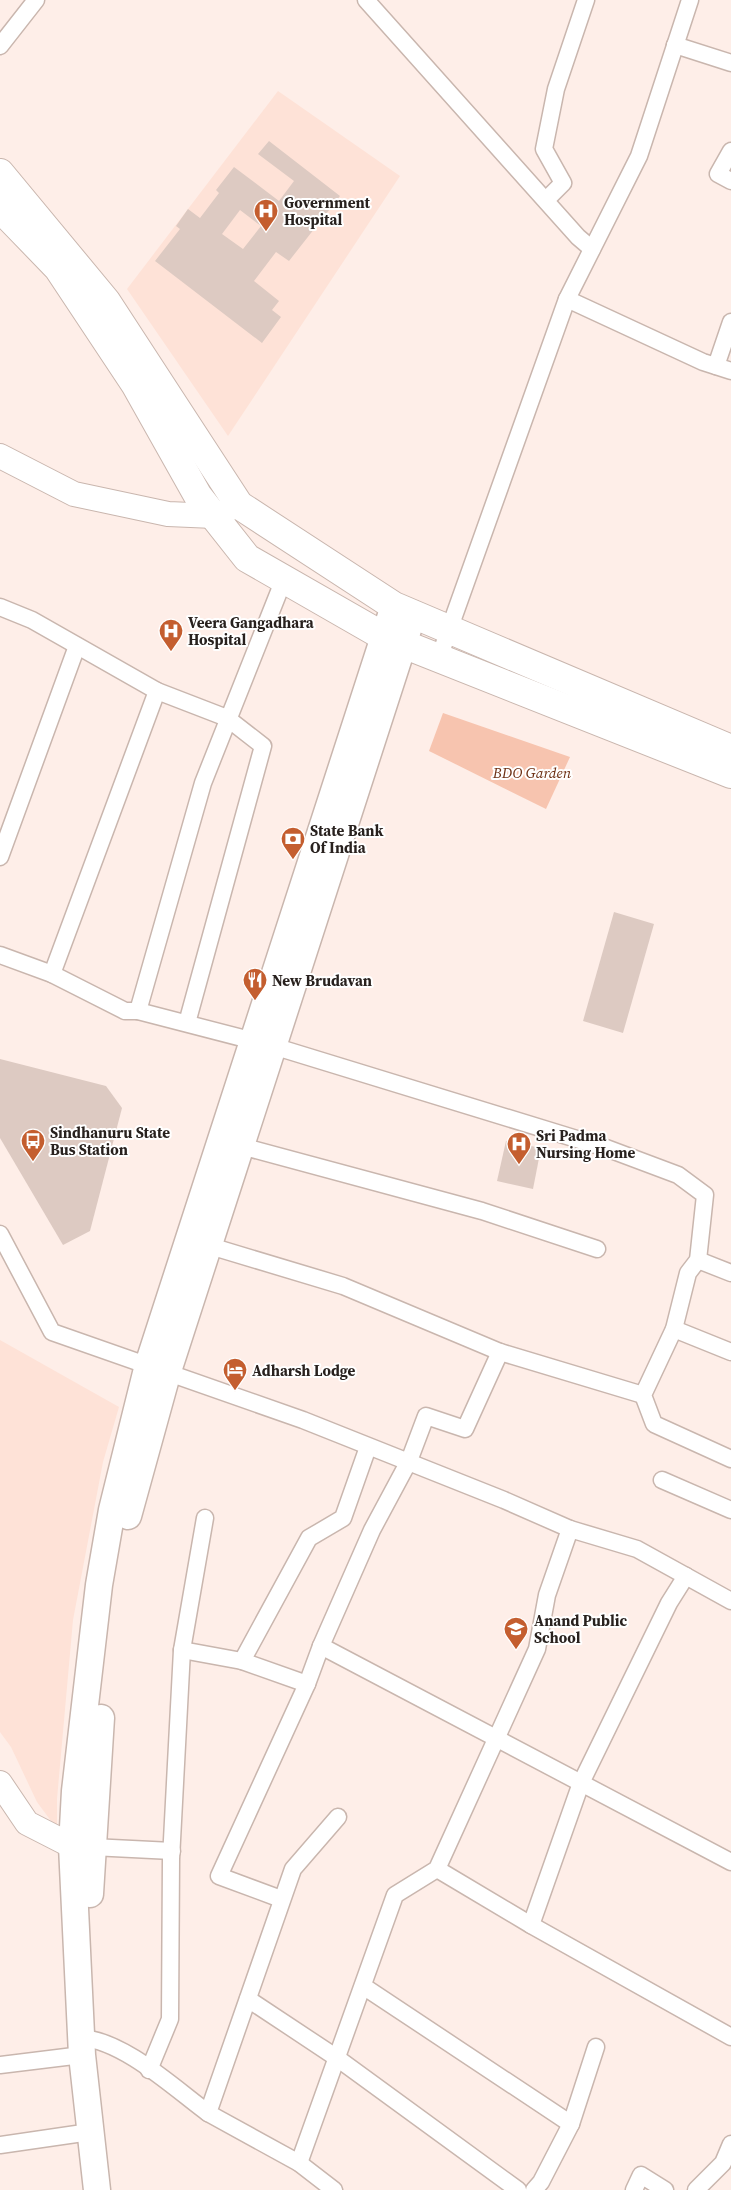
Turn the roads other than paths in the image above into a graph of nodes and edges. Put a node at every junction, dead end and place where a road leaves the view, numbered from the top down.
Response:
1 (36, 0) edge
2 (366, 0) edge
3 (586, 0) edge
4 (690, 0) edge
5 (676, 45) junction
6 (0, 46) edge
7 (731, 63) edge
8 (731, 151) edge
9 (0, 173) edge
10 (731, 181) edge
11 (546, 200) junction
12 (0, 208) edge
13 (592, 249) junction
14 (567, 299) junction
15 (731, 322) edge
16 (724, 368) edge
17 (0, 456) edge
18 (239, 505) junction
19 (214, 516) junction
20 (284, 579) junction
21 (0, 607) edge
22 (404, 610) junction
23 (448, 630) junction
24 (394, 640) junction
25 (78, 646) junction
26 (439, 658) junction
27 (157, 691) junction
28 (227, 718) junction
29 (731, 749) edge
30 (731, 774) edge
31 (0, 857) edge
32 (0, 955) edge
33 (52, 974) junction
34 (138, 1011) junction
35 (187, 1023) junction
36 (263, 1043) junction
37 (241, 1146) junction
38 (0, 1234) edge
39 (210, 1246) junction
40 (597, 1249) dead end
41 (698, 1260) junction
42 (731, 1273) edge
43 (674, 1329) junction
44 (500, 1352) junction
45 (731, 1352) edge
46 (158, 1368) junction
47 (643, 1395) junction
48 (368, 1447) junction
49 (731, 1459) edge
50 (409, 1461) junction
51 (662, 1480) dead end
52 (731, 1510) edge
53 (204, 1518) dead end
54 (570, 1529) junction
55 (686, 1576) junction
56 (731, 1601) edge
57 (321, 1646) junction
58 (182, 1650) junction
59 (242, 1661) junction
60 (307, 1684) junction
61 (496, 1739) junction
62 (0, 1783) edge
63 (581, 1783) junction
64 (338, 1817) dead end
65 (82, 1846) junction
66 (172, 1851) junction
67 (731, 1862) edge
68 (438, 1869) junction
69 (281, 1899) junction
70 (531, 1925) junction
71 (363, 1986) junction
72 (248, 1998) junction
73 (731, 2037) edge
74 (86, 2044) junction
75 (596, 2047) dead end
76 (337, 2058) junction
77 (0, 2065) edge
78 (149, 2070) junction
79 (208, 2113) junction
80 (571, 2124) junction
81 (90, 2132) junction
82 (731, 2144) edge
83 (0, 2145) edge
84 (299, 2163) junction
85 (97, 2190) edge
86 (114, 2190) edge
87 (334, 2190) edge
88 (518, 2190) edge
89 (534, 2190) edge
90 (634, 2190) edge
91 (665, 2190) edge
92 (696, 2190) edge

1 - 6 street
2 - 11 street
3 - 11 street
4 - 5 street
5 - 7 street
5 - 13 street
8 - 10 street
9 - 18 highway
11 - 13 street
12 - 19 highway
13 - 14 street
14 - 16 street
14 - 23 street
15 - 16 street
17 - 19 street
18 - 19 street
18 - 22 highway
19 - 20 highway
20 - 24 highway
20 - 28 street
21 - 25 street
22 - 23 highway
22 - 24 main road
23 - 26 street
23 - 29 highway
24 - 26 highway
24 - 36 main road
25 - 27 street
25 - 31 street
26 - 30 highway
27 - 28 street
27 - 33 street
28 - 34 street
28 - 35 street
32 - 33 street
33 - 34 street
34 - 35 street
35 - 36 street
36 - 37 main road
36 - 41 street
36 - 46 main road
37 - 39 main road
37 - 40 street
38 - 46 street
39 - 44 street
39 - 46 main road
41 - 42 street
41 - 43 street
43 - 45 street
43 - 47 street
44 - 47 street
44 - 50 street
46 - 48 street
46 - 65 main road
47 - 49 street
48 - 50 street
48 - 59 street
50 - 54 street
50 - 57 street
51 - 52 street
53 - 58 street
54 - 55 street
54 - 61 street
55 - 56 street
55 - 63 street
57 - 60 street
57 - 61 street
58 - 59 street
58 - 66 street
59 - 60 street
60 - 69 street
61 - 63 street
61 - 68 street
62 - 65 street
63 - 67 street
63 - 70 street
64 - 69 street
65 - 66 street
65 - 74 main road
66 - 78 street
68 - 70 street
68 - 71 street
69 - 72 street
70 - 73 street
71 - 76 street
71 - 80 street
72 - 76 street
72 - 79 street
74 - 77 street
74 - 78 street
74 - 81 main road
74 - 86 main road
75 - 80 street
76 - 84 street
76 - 88 street
78 - 79 street
79 - 84 street
80 - 89 street
81 - 83 street
81 - 85 main road
82 - 92 street
84 - 87 street
90 - 91 street

